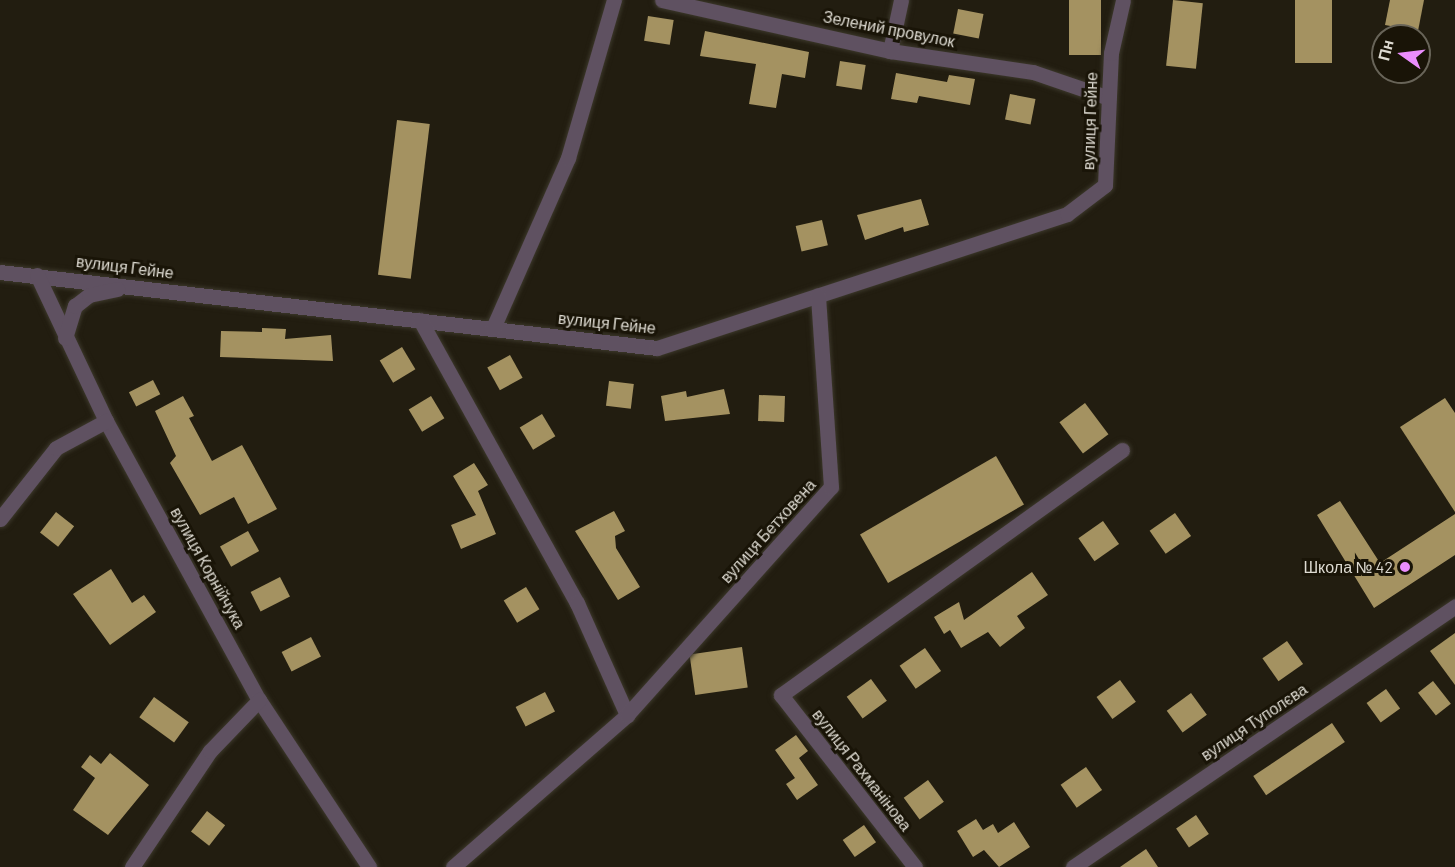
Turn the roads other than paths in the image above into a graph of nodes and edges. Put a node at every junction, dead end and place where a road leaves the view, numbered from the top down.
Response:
1 (614, 0) edge
2 (662, 0) edge
3 (901, 0) edge
4 (1123, 0) edge
5 (890, 51) junction
6 (1109, 98) junction
7 (0, 272) edge
8 (37, 275) junction
9 (129, 286) junction
10 (818, 295) junction
11 (420, 320) junction
12 (493, 328) junction
13 (65, 339) junction
14 (106, 422) junction
15 (1122, 450) dead end
16 (0, 519) edge
17 (1455, 606) edge
18 (259, 700) junction
19 (627, 715) junction
20 (132, 867) edge
21 (369, 867) edge
22 (453, 867) edge
23 (915, 867) edge
24 (1073, 867) edge

1 - 12 street
2 - 5 street, Зелений провулок
3 - 5 street
4 - 6 street, вулиця Гейне
5 - 6 street, Зелений провулок
6 - 10 street, вулиця Гейне
7 - 8 street, вулиця Гейне
8 - 9 street, вулиця Гейне
8 - 13 street, вулиця Корнійчука
9 - 11 street, вулиця Гейне
9 - 13 street
10 - 12 street, вулиця Гейне
10 - 19 street, вулиця Бетховена
11 - 12 street, вулиця Гейне
11 - 19 street
13 - 14 street, вулиця Корнійчука
14 - 16 street
14 - 18 street, вулиця Корнійчука
15 - 23 street, вулиця Рахманінова
17 - 24 street, вулиця Туполєва
18 - 20 street
18 - 21 street, вулиця Корнійчука
19 - 22 street, вулиця Бетховена

